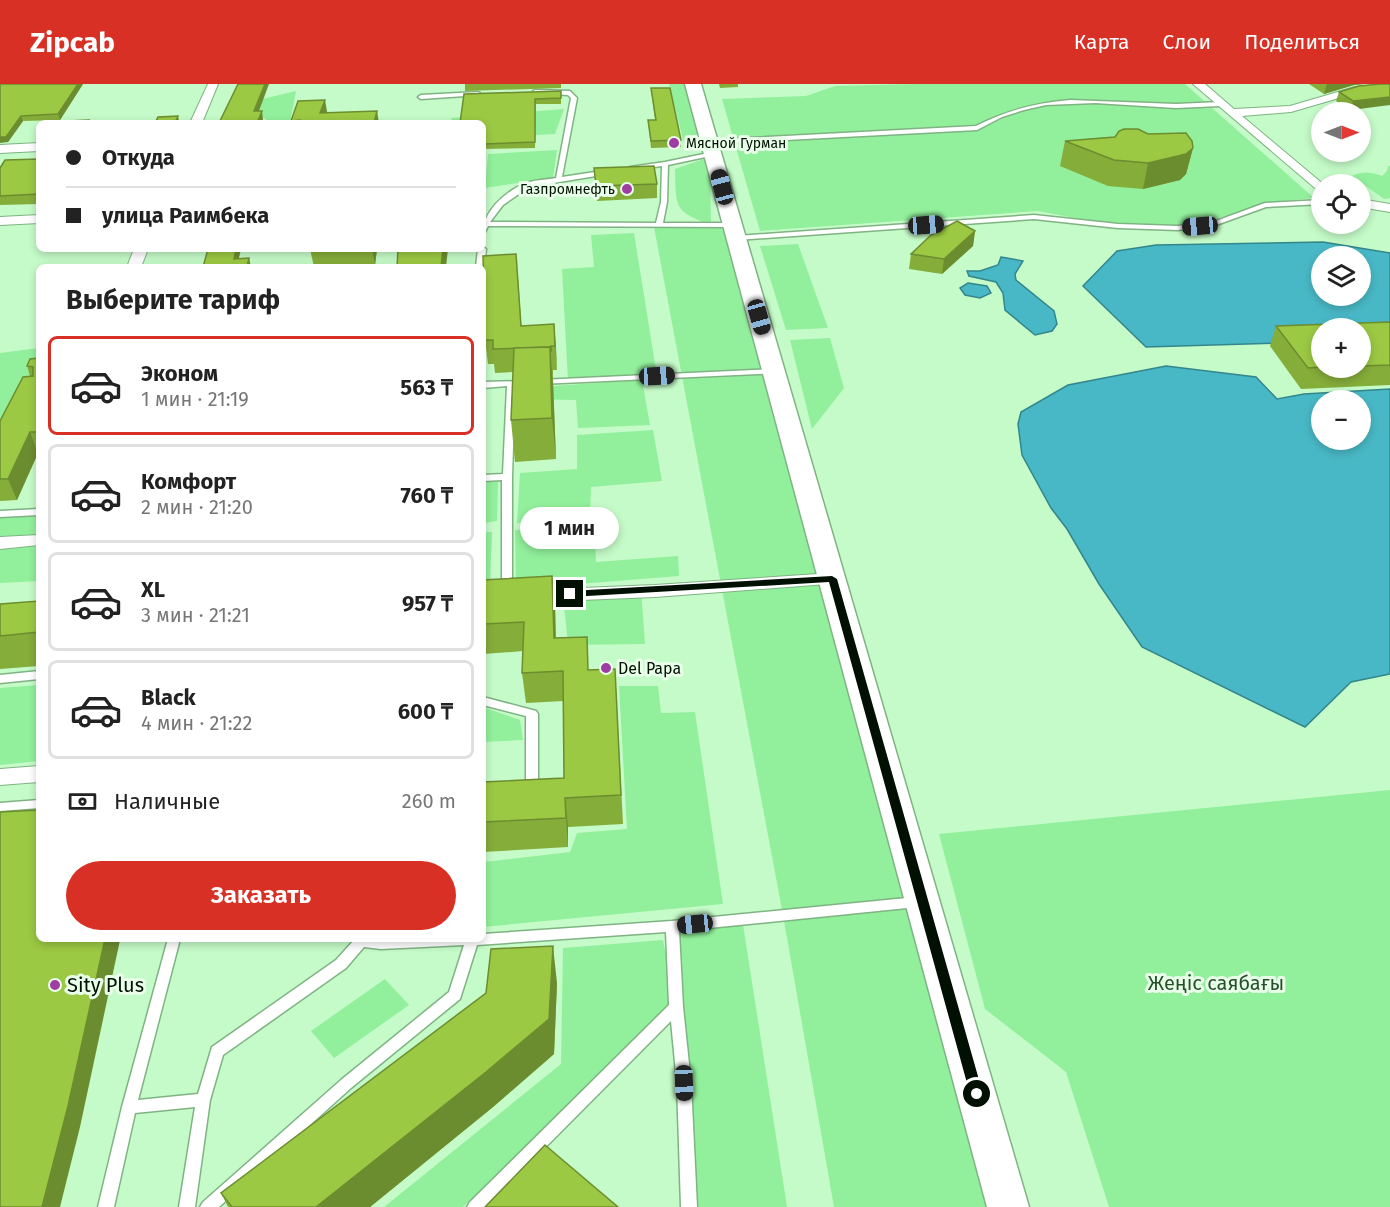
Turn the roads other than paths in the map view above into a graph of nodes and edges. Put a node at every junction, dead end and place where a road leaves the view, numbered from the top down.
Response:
1 (213, 84) edge
2 (693, 84) edge
3 (1198, 84) edge
4 (1390, 86) edge
5 (528, 92) edge
6 (480, 94) edge
7 (421, 97) dead end
8 (1220, 104) junction
9 (1231, 113) junction
10 (197, 120) edge
11 (36, 147) edge
12 (0, 148) edge
13 (711, 148) junction
14 (665, 164) junction
15 (559, 178) junction
16 (1311, 181) edge
17 (1311, 203) edge
18 (1371, 205) edge
19 (1390, 208) edge
20 (36, 219) edge
21 (0, 221) edge
22 (486, 224) edge
23 (659, 225) junction
24 (486, 227) edge
25 (735, 231) junction
26 (775, 370) junction
27 (511, 384) junction
28 (486, 385) edge
29 (507, 477) junction
30 (486, 478) edge
31 (36, 512) edge
32 (0, 514) edge
33 (36, 540) edge
34 (0, 543) edge
35 (832, 579) junction
36 (507, 597) junction
37 (486, 598) edge
38 (36, 675) edge
39 (0, 679) edge
40 (486, 702) edge
41 (36, 774) edge
42 (0, 777) edge
43 (513, 787) edge
44 (36, 804) edge
45 (0, 807) edge
46 (923, 901) junction
47 (672, 926) junction
48 (486, 939) edge
49 (173, 942) edge
50 (361, 942) edge
51 (471, 942) edge
52 (676, 1007) junction
53 (203, 1100) junction
54 (129, 1107) junction
55 (106, 1207) edge
56 (188, 1207) edge
57 (208, 1207) edge
58 (475, 1207) edge
59 (688, 1207) edge
60 (1008, 1207) edge

1 - 10 street
2 - 13 main road
3 - 8 street
4 - 9 street
5 - 15 lane
6 - 7 lane
8 - 9 street
8 - 13 lane
9 - 16 street
11 - 12 street
13 - 14 lane
13 - 25 main road
14 - 15 lane
14 - 23 lane
15 - 22 lane
17 - 25 lane
18 - 19 street
20 - 21 street
23 - 24 lane
23 - 25 lane
25 - 26 main road
26 - 27 lane
26 - 35 main road
27 - 28 lane
27 - 29 lane
29 - 30 lane
29 - 36 lane
31 - 32 lane
33 - 34 street
35 - 36 street
35 - 46 main road
36 - 37 street
38 - 39 lane
40 - 43 lane
41 - 42 street
44 - 45 lane
46 - 47 lane
46 - 60 main road
47 - 48 lane
47 - 52 lane
49 - 54 lane
50 - 53 lane
51 - 57 lane
52 - 58 lane
52 - 59 lane
53 - 54 lane
53 - 56 lane
54 - 55 lane

